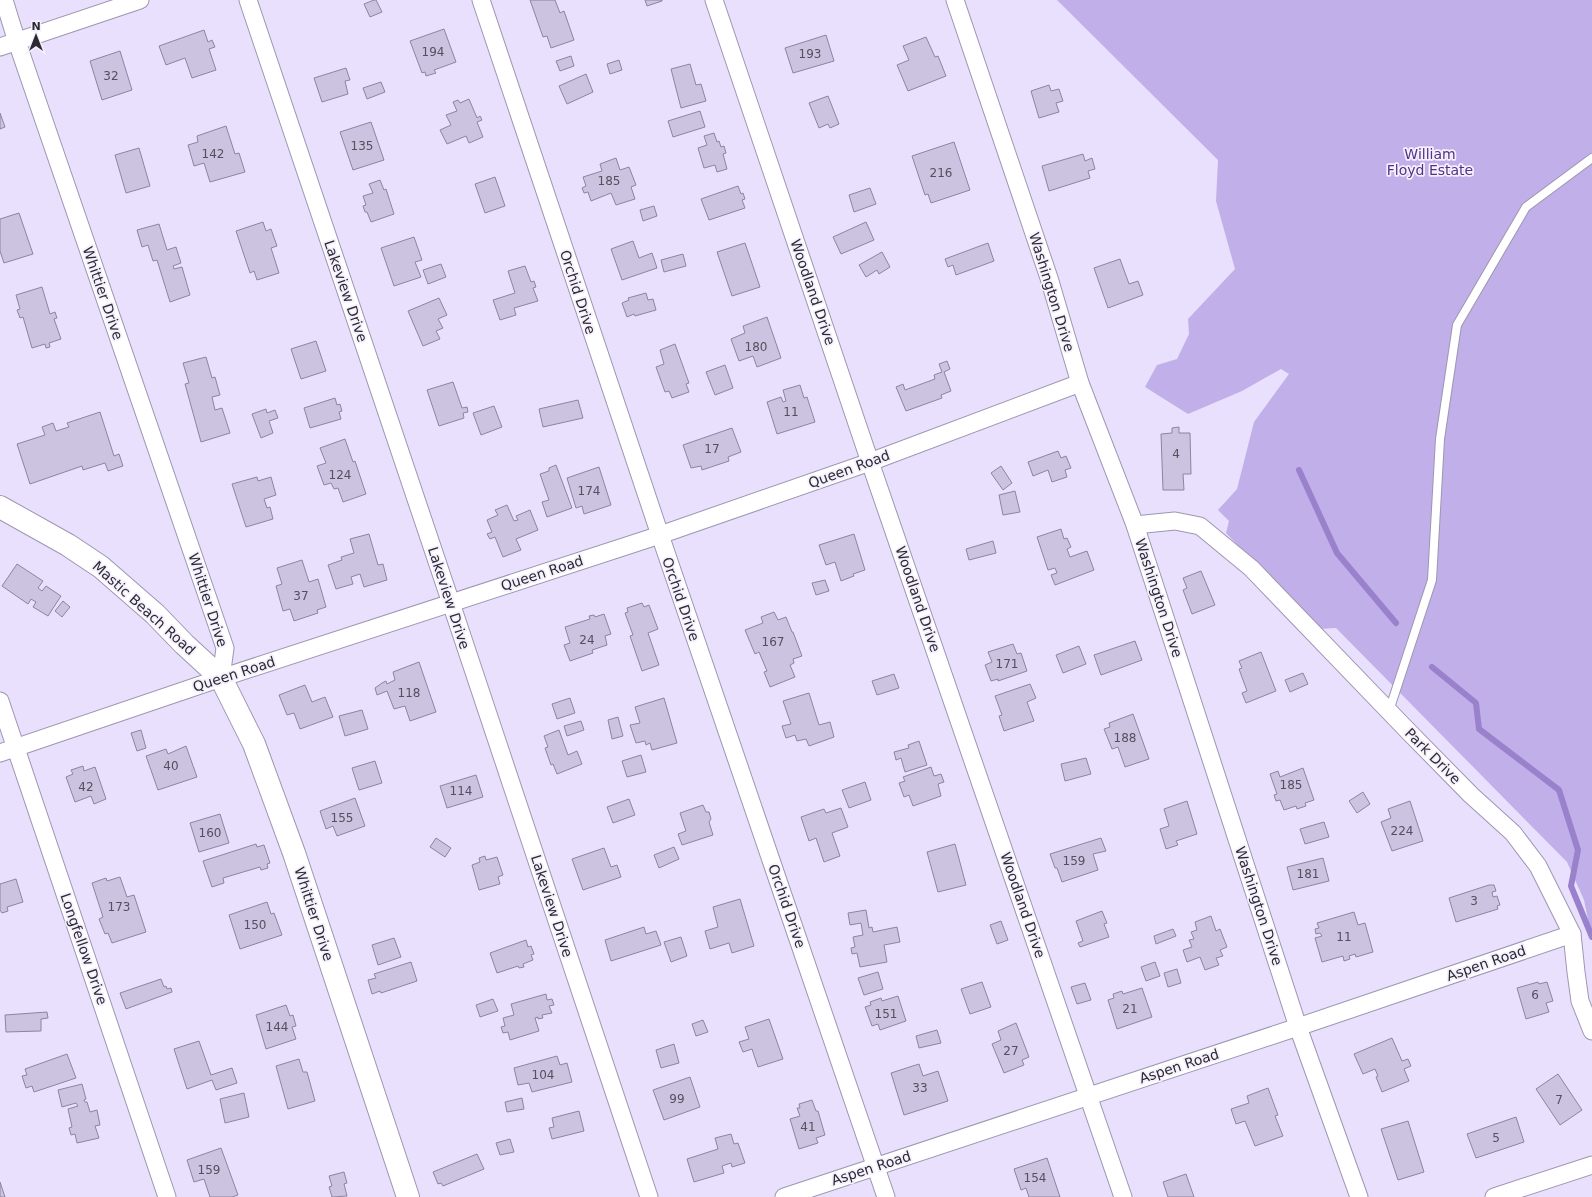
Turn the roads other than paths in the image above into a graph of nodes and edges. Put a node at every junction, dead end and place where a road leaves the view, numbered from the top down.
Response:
1 (4, 0) edge
2 (140, 0) edge
3 (248, 0) edge
4 (481, 0) edge
5 (714, 0) edge
6 (955, 0) edge
7 (17, 42) junction
8 (0, 48) edge
9 (1592, 158) edge
10 (1080, 383) junction
11 (870, 462) junction
12 (0, 507) edge
13 (1135, 526) junction
14 (660, 535) junction
15 (451, 603) junction
16 (221, 678) junction
17 (0, 701) edge
18 (1389, 711) junction
19 (8, 750) edge
20 (1572, 934) junction
21 (1298, 1027) junction
22 (1592, 1031) edge
23 (1089, 1095) junction
24 (1592, 1165) edge
25 (876, 1167) junction
26 (167, 1197) edge
27 (408, 1197) edge
28 (648, 1197) edge
29 (784, 1197) edge
30 (886, 1197) edge
31 (1123, 1197) edge
32 (1359, 1197) edge
33 (1494, 1197) edge

1 - 7 street, Whittier Drive
2 - 7 street
3 - 15 street, Lakeview Drive
4 - 14 street, Orchid Drive
5 - 11 street, Woodland Drive
6 - 10 street, Washington Drive
7 - 8 street
7 - 16 street, Whittier Drive
9 - 18 lane
10 - 11 street, Queen Road
10 - 13 street, Washington Drive
11 - 14 street, Queen Road
11 - 23 street, Woodland Drive
12 - 16 street, Mastic Beach Road
13 - 18 street, Park Drive
13 - 21 street, Washington Drive
14 - 15 street, Queen Road
14 - 25 street, Orchid Drive
15 - 16 street, Queen Road
15 - 28 street, Lakeview Drive
16 - 19 street, Queen Road
16 - 27 street, Whittier Drive
17 - 19 street, Longfellow Drive
18 - 20 street, Park Drive
19 - 26 street, Longfellow Drive
20 - 21 street, Aspen Road
20 - 22 street, Park Drive
21 - 23 street, Aspen Road
21 - 32 street, Washington Drive
23 - 25 street, Aspen Road
23 - 31 street, Woodland Drive
24 - 33 street
25 - 29 street, Aspen Road
25 - 30 street, Orchid Drive

